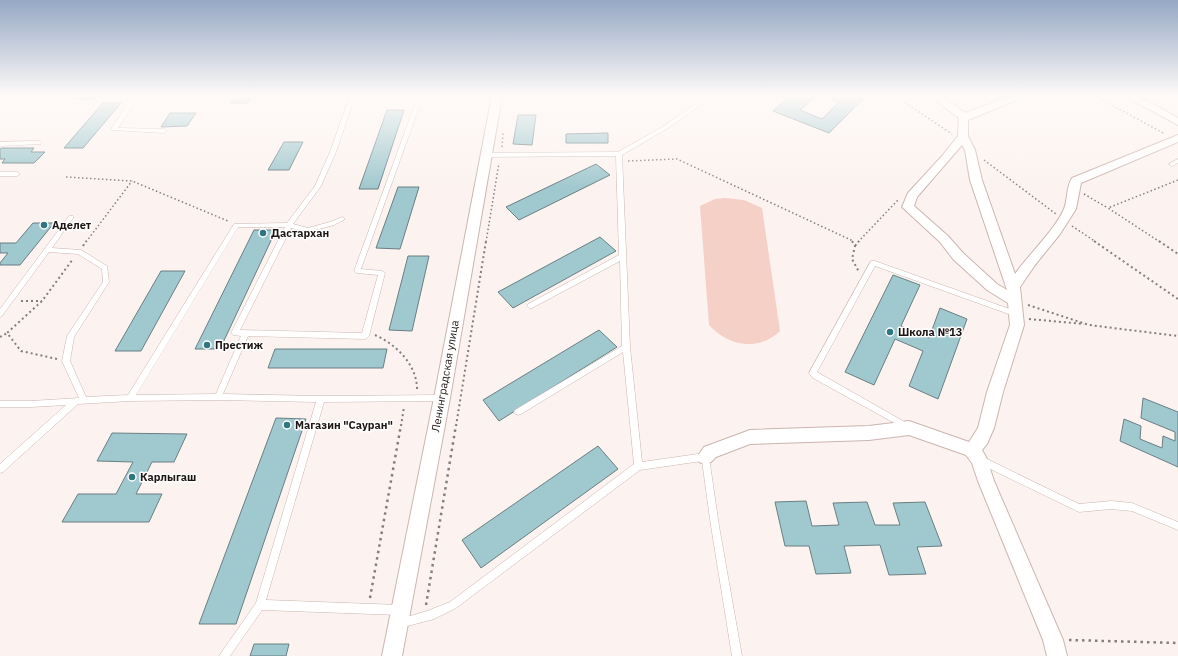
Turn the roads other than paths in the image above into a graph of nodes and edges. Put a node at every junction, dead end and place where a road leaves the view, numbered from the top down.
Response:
1 (116, 127) edge
2 (342, 127) edge
3 (410, 127) edge
4 (491, 127) edge
5 (668, 127) edge
6 (961, 127) edge
7 (164, 131) dead end
8 (959, 137) junction
9 (1176, 139) edge
10 (38, 143) dead end
11 (0, 144) edge
12 (486, 155) junction
13 (620, 158) junction
14 (1178, 161) edge
15 (1172, 164) dead end
16 (0, 174) edge
17 (17, 174) dead end
18 (71, 217) dead end
19 (342, 219) dead end
20 (290, 225) junction
21 (47, 250) junction
22 (623, 256) junction
23 (1015, 305) junction
24 (530, 306) dead end
25 (0, 314) edge
26 (245, 334) junction
27 (626, 348) junction
28 (218, 397) junction
29 (130, 398) junction
30 (442, 398) junction
31 (321, 399) junction
32 (84, 401) junction
33 (75, 402) junction
34 (0, 404) edge
35 (518, 412) dead end
36 (909, 428) junction
37 (975, 454) junction
38 (705, 457) junction
39 (638, 466) junction
40 (0, 469) edge
41 (1178, 526) edge
42 (260, 605) junction
43 (399, 617) junction
44 (224, 656) edge
45 (392, 656) edge
46 (737, 656) edge
47 (1057, 656) edge

1 - 7 lane
2 - 20 lane
3 - 26 lane
4 - 12 street, Ленинградская улица
5 - 13 lane
6 - 8 street
8 - 23 street
8 - 23 street
9 - 23 street
10 - 11 lane
12 - 13 lane
12 - 30 street, Ленинградская улица
13 - 22 lane
14 - 15 lane
16 - 17 lane
18 - 21 lane
19 - 20 lane
20 - 26 lane
20 - 29 lane
21 - 25 lane
21 - 32 lane
22 - 24 lane
22 - 27 lane
23 - 36 lane
23 - 37 street
26 - 28 lane
27 - 35 lane
27 - 39 lane
28 - 29 lane
28 - 31 lane
29 - 32 lane
30 - 31 lane
30 - 43 street, Ленинградская улица
31 - 42 lane
32 - 33 lane
33 - 34 lane
33 - 40 lane
36 - 37 street
36 - 38 street
37 - 41 lane
37 - 47 street
38 - 39 lane
38 - 46 lane
39 - 43 lane
42 - 43 lane
42 - 44 lane
43 - 45 street, Ленинградская улица

